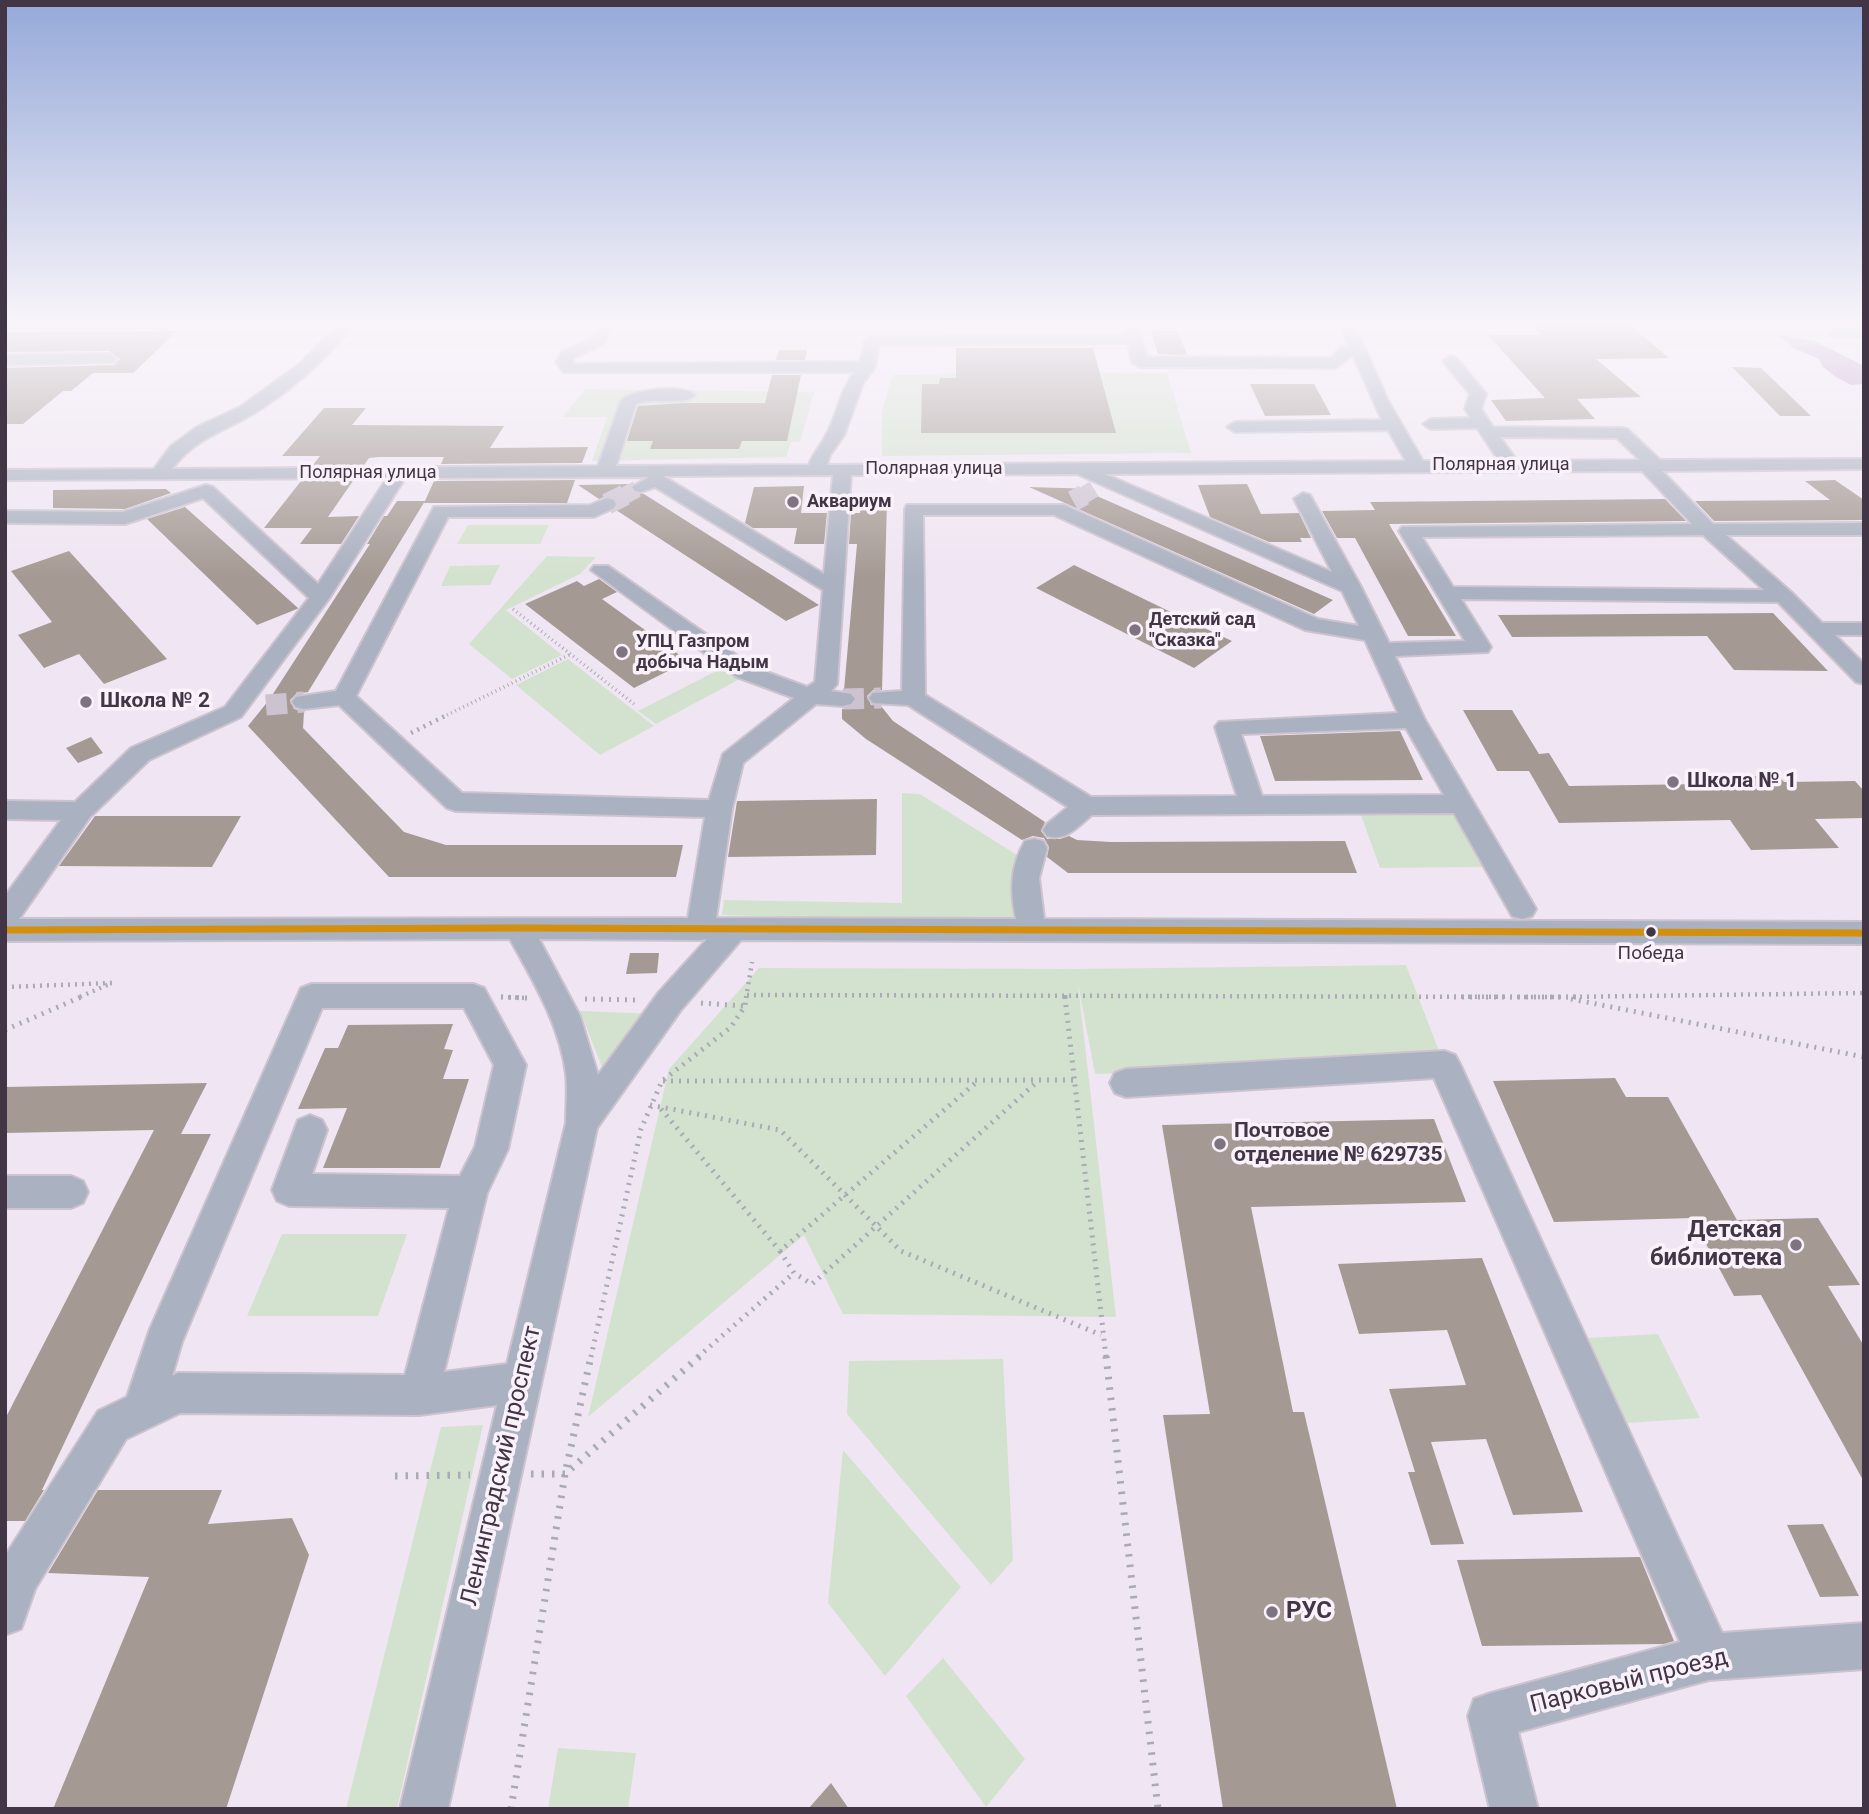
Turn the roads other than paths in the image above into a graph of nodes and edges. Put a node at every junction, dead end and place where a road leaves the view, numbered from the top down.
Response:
1 (250, 408) edge
2 (627, 408) edge
3 (845, 408) edge
4 (1384, 408) edge
5 (1473, 408) edge
6 (1431, 424) dead end
7 (1394, 425) junction
8 (1235, 427) dead end
9 (1485, 428) junction
10 (1650, 464) junction
11 (1864, 464) edge
12 (1511, 465) junction
13 (1417, 466) junction
14 (1076, 468) junction
15 (817, 470) junction
16 (842, 470) junction
17 (605, 471) junction
18 (399, 473) junction
19 (159, 474) junction
20 (5, 475) edge
21 (657, 475) junction
22 (206, 482) junction
23 (637, 489) tunnel mouth
24 (1303, 499) dead end
25 (607, 504) tunnel mouth
26 (5, 517) edge
27 (1706, 528) junction
28 (1864, 529) edge
29 (601, 570) dead end
30 (1351, 587) junction
31 (833, 588) junction
32 (1447, 593) junction
33 (1784, 596) junction
34 (320, 597) junction
35 (1816, 629) junction
36 (1864, 629) edge
37 (1378, 643) junction
38 (1864, 677) edge
39 (813, 695) junction
40 (344, 697) junction
41 (881, 698) tunnel mouth
42 (913, 698) junction
43 (843, 699) tunnel mouth
44 (304, 702) tunnel mouth
45 (266, 705) tunnel mouth
46 (233, 712) junction
47 (1413, 720) junction
48 (1462, 804) junction
49 (1252, 805) junction
50 (1086, 806) junction
51 (719, 809) junction
52 (5, 810) edge
53 (81, 811) junction
54 (1056, 830) dead end
55 (1034, 848) dead end
56 (1522, 909) dead end
57 (5, 918) edge
58 (518, 928) junction
59 (700, 929) junction
60 (733, 929) junction
61 (5, 930) edge
62 (1032, 930) junction
63 (1864, 933) edge
64 (1126, 1083) dead end
65 (582, 1123) junction
66 (310, 1130) dead end
67 (5, 1192) edge
68 (71, 1192) dead end
69 (470, 1192) junction
70 (521, 1382) junction
71 (419, 1395) junction
72 (142, 1410) junction
73 (9, 1590) edge
74 (1864, 1646) edge
75 (1710, 1657) junction
76 (424, 1809) edge
77 (1514, 1809) edge

1 - 19 street
2 - 17 street
3 - 15 street
4 - 7 street
5 - 9 street
6 - 9 street
7 - 8 street
7 - 13 street
9 - 10 street
9 - 12 street
10 - 11 street, Полярная улица
10 - 12 street, Полярная улица
10 - 27 street
12 - 13 street, Полярная улица
13 - 14 street, Полярная улица
14 - 16 street, Полярная улица
14 - 30 street
15 - 16 street, Полярная улица
15 - 21 street, Полярная улица
16 - 31 street
17 - 18 street, Полярная улица
17 - 21 street, Полярная улица
18 - 22 street, Полярная улица
18 - 34 street
19 - 20 street, Полярная улица
19 - 22 street, Полярная улица
21 - 23 street
21 - 31 street
22 - 26 street
22 - 34 street
24 - 30 street
25 - 40 street
27 - 28 street
27 - 32 street
27 - 33 street
29 - 39 street
30 - 37 street
31 - 39 street
32 - 33 street
32 - 37 street
33 - 35 street
34 - 46 street
35 - 36 street
35 - 38 street
37 - 42 street
37 - 47 street
39 - 43 street
39 - 51 street
40 - 44 street
40 - 51 street
41 - 42 street
42 - 50 street
45 - 46 street
46 - 53 street
47 - 48 street
47 - 49 street
48 - 49 street
48 - 56 street
49 - 50 street
50 - 54 street
51 - 59 street
52 - 53 street
53 - 57 street
55 - 62 street
58 - 59 street
58 - 61 street
58 - 65 street
59 - 60 street
60 - 62 street
60 - 65 street
62 - 63 street
64 - 75 street
65 - 70 street, Ленинградский проспект
66 - 69 street
67 - 68 street
69 - 71 street
69 - 72 street
70 - 71 street
70 - 76 street, Ленинградский проспект
71 - 72 street
72 - 73 street
74 - 75 street, Парковый проезд
75 - 77 street, Парковый проезд

